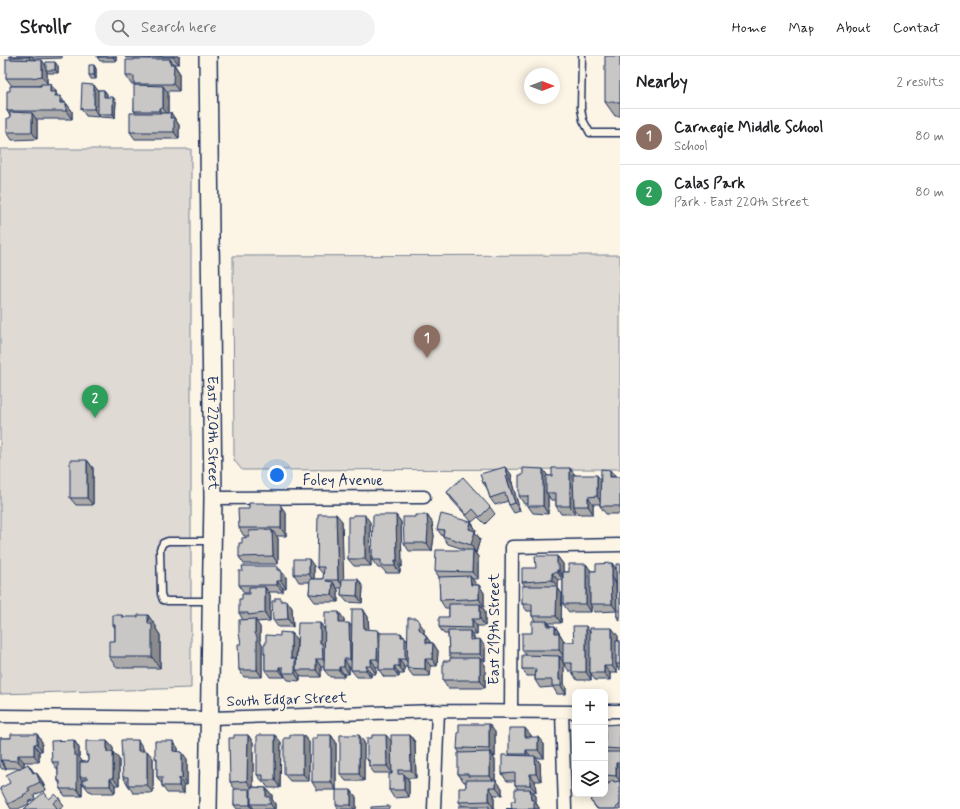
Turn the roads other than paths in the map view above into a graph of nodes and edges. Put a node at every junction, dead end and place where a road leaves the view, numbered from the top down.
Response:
1 (208, 56) edge
2 (582, 56) edge
3 (620, 133) edge
4 (424, 497) dead end
5 (213, 498) junction
6 (213, 540) junction
7 (620, 545) edge
8 (212, 601) junction
9 (438, 711) junction
10 (608, 711) edge
11 (620, 711) edge
12 (511, 712) junction
13 (562, 712) junction
14 (572, 712) edge
15 (0, 716) edge
16 (211, 718) junction
17 (208, 809) edge
18 (434, 809) edge
19 (566, 809) edge

1 - 5 street, East 220th Street
2 - 3 lane
4 - 5 street, Foley Avenue
5 - 6 street, East 220th Street
6 - 8 street, East 220th Street
6 - 8 lane
7 - 12 street, East 219th Street
8 - 16 street, East 220th Street
9 - 12 street, South Edgar Street
9 - 16 street, South Edgar Street
9 - 18 street
10 - 11 street
12 - 13 street, South Edgar Street
13 - 14 street, South Edgar Street
13 - 19 street
15 - 16 street, South Edgar Street
16 - 17 street, East 220th Street

